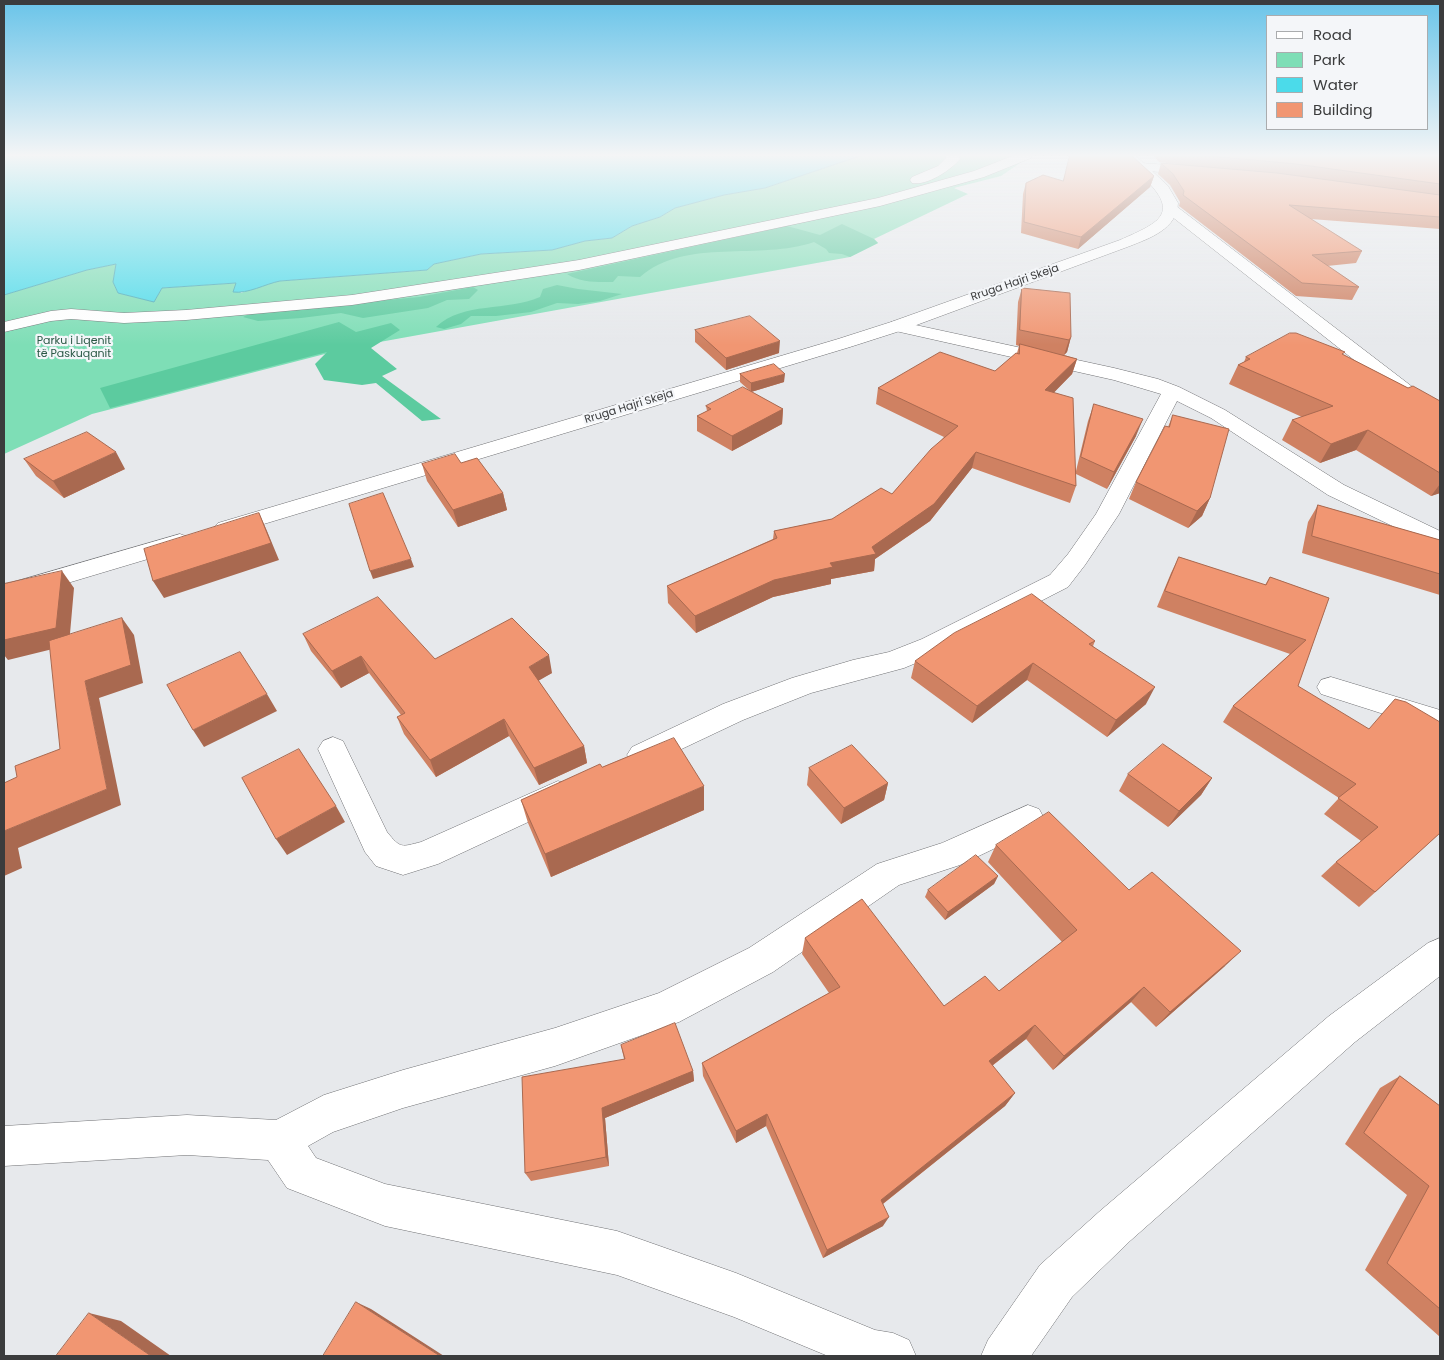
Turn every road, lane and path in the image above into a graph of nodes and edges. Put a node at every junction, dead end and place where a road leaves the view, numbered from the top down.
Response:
1 (801, 218) edge
2 (1166, 218) edge
3 (1183, 218) edge
4 (897, 326) junction
5 (4, 327) edge
6 (1172, 392) junction
7 (1440, 418) edge
8 (1440, 540) edge
9 (4, 594) edge
10 (1331, 687) dead end
11 (1440, 721) edge
12 (333, 749) dead end
13 (618, 766) edge
14 (581, 783) edge
15 (1028, 818) dead end
16 (1440, 955) edge
17 (278, 1140) junction
18 (4, 1146) edge
19 (893, 1356) edge
20 (1004, 1356) edge

1 - 5 street
2 - 4 street, Rruga Hajri Skeja
3 - 7 street
4 - 6 street
4 - 9 street, Rruga Hajri Skeja
6 - 8 street
6 - 13 street
10 - 11 street
12 - 14 street
15 - 17 street
16 - 20 street
17 - 18 street
17 - 19 street

